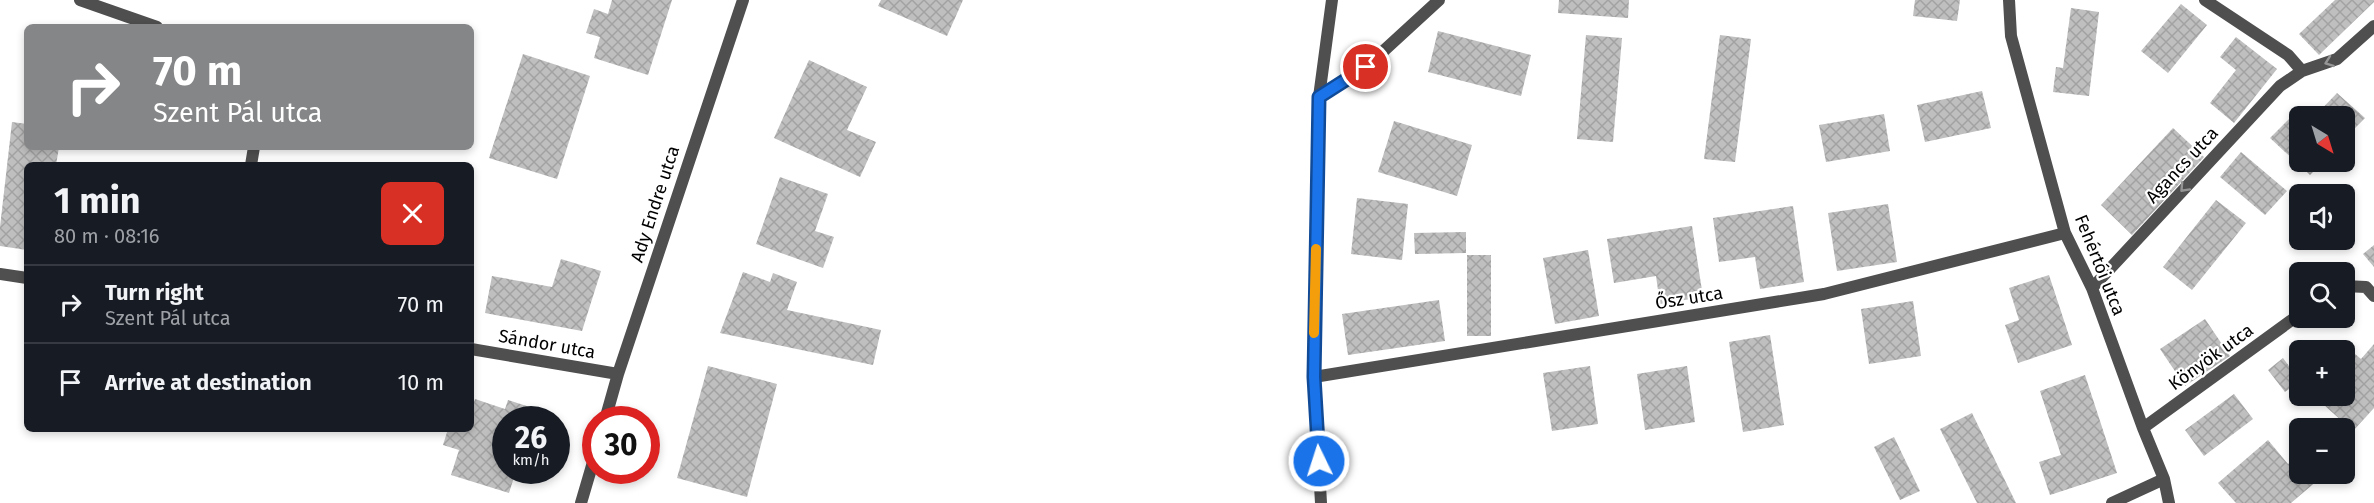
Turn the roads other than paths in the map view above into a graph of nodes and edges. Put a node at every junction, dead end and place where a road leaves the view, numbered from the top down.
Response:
1 (80, 0) edge
2 (743, 0) edge
3 (1332, 0) edge
4 (1439, 0) edge
5 (2009, 0) edge
6 (2205, 0) edge
7 (148, 24) edge
8 (2374, 26) edge
9 (2302, 71) junction
10 (1319, 97) junction
11 (2065, 233) junction
12 (0, 274) edge
13 (24, 278) edge
14 (2355, 286) edge
15 (2092, 288) junction
16 (2374, 296) edge
17 (2289, 322) edge
18 (474, 350) edge
19 (618, 374) junction
20 (1314, 377) junction
21 (609, 406) edge
22 (2143, 428) junction
23 (2164, 479) junction
24 (587, 484) edge
25 (581, 503) edge
26 (1321, 503) edge
27 (2112, 503) edge
28 (2169, 503) edge

1 - 7 street
2 - 19 street, Ady Endre utca
3 - 10 street
4 - 10 street
5 - 11 street, Fehértói utca
6 - 9 street
8 -> 9 street, Agancs utca
9 -> 15 street, Agancs utca
10 - 20 street
11 - 15 street, Fehértói utca
11 - 20 street, Ősz utca
12 - 13 street
14 - 16 street
15 - 22 street, Fehértói utca
17 - 22 street, Könyök utca
18 - 19 street, Sándor utca
19 - 21 street, Ady Endre utca
20 - 26 street
22 - 23 street, Fehértói utca
23 - 27 street
23 - 28 street, Fehértói utca
24 - 25 street

